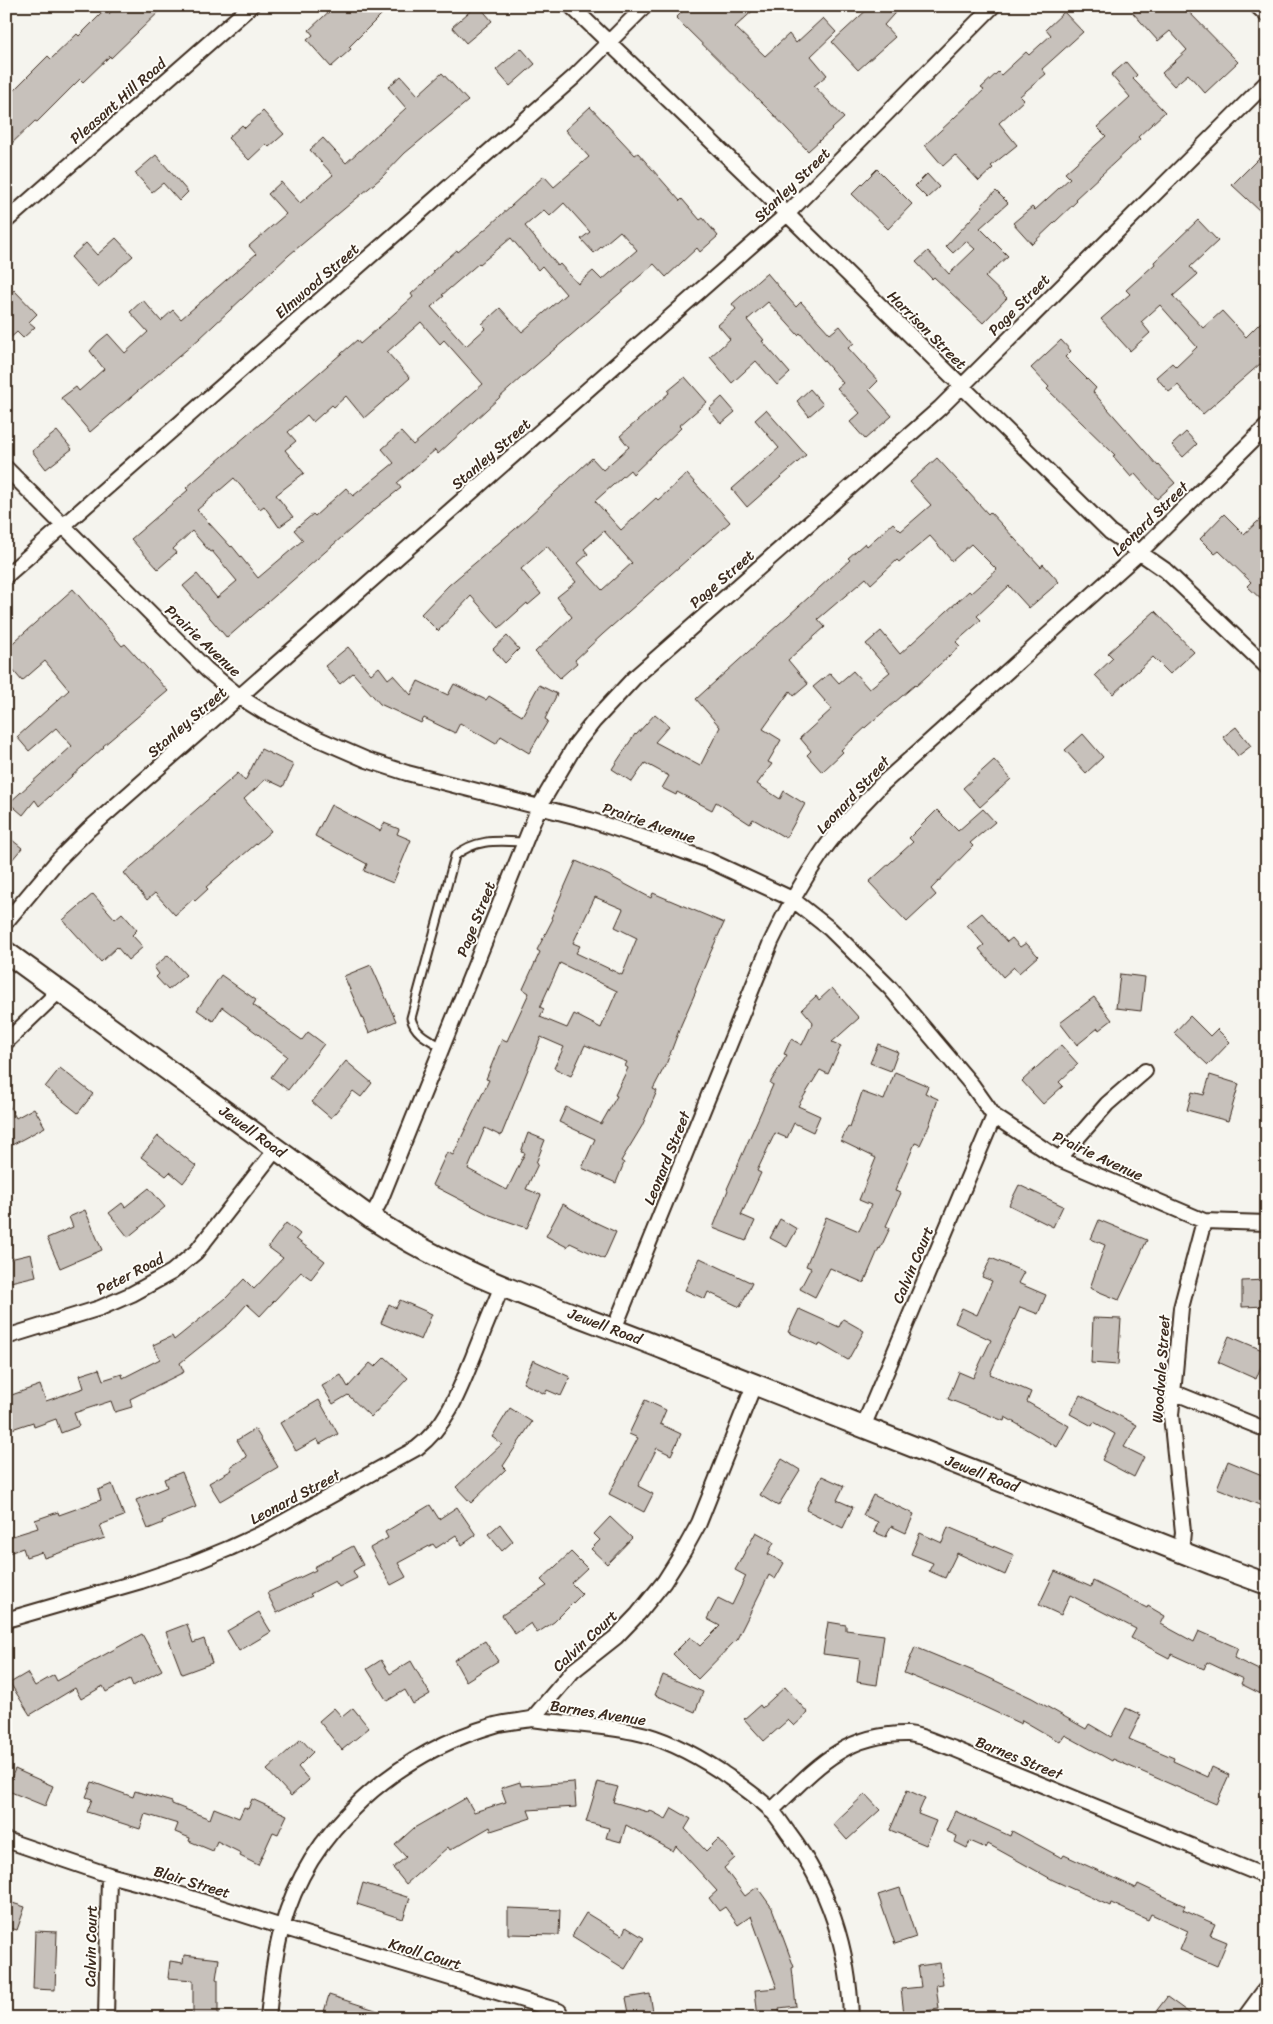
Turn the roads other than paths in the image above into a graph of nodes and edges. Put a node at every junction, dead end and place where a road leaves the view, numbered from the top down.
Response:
1 (251, 6) edge
2 (571, 6) edge
3 (645, 6) edge
4 (993, 6) edge
5 (1258, 6) edge
6 (1267, 15) edge
7 (608, 43) junction
8 (1266, 84) edge
9 (787, 214) junction
10 (6, 221) edge
11 (961, 387) junction
12 (1267, 426) edge
13 (6, 468) edge
14 (63, 527) junction
15 (1140, 552) junction
16 (6, 576) edge
17 (1267, 667) edge
18 (240, 697) junction
19 (538, 807) junction
20 (524, 842) junction
21 (792, 899) junction
22 (6, 922) edge
23 (6, 952) edge
24 (59, 991) junction
25 (6, 1042) edge
26 (442, 1047) junction
27 (1145, 1071) dead end
28 (994, 1116) junction
29 (276, 1149) junction
30 (1059, 1159) junction
31 (371, 1218) junction
32 (1204, 1221) junction
33 (1267, 1223) edge
34 (502, 1286) junction
35 (614, 1329) junction
36 (6, 1337) edge
37 (754, 1385) junction
38 (1173, 1392) junction
39 (863, 1427) junction
40 (1267, 1430) edge
41 (1181, 1552) junction
42 (1267, 1584) edge
43 (6, 1620) edge
44 (532, 1720) junction
45 (771, 1811) junction
46 (6, 1840) edge
47 (108, 1875) junction
48 (1267, 1876) edge
49 (282, 1928) junction
50 (1267, 1992) edge
51 (560, 2011) dead end
52 (106, 2018) edge
53 (268, 2018) edge
54 (851, 2018) edge
55 (1248, 2018) edge

1 - 10 street, Pleasant Hill Road
2 - 7 street, Harrison Street
3 - 7 street, Elmwood Street
4 - 9 street, Stanley Street
5 - 6 street
7 - 9 street, Harrison Street
7 - 14 street, Elmwood Street
8 - 11 street, Page Street
9 - 11 street, Harrison Street
9 - 18 street, Stanley Street
11 - 15 street, Harrison Street
11 - 19 street, Page Street
12 - 15 street, Leonard Street
13 - 14 street, Prairie Avenue
14 - 16 street, Elmwood Street
14 - 18 street, Prairie Avenue
15 - 17 street, Harrison Street
15 - 21 street, Leonard Street
18 - 19 street, Prairie Avenue
18 - 22 street, Stanley Street
19 - 20 street, Page Street
19 - 21 street, Prairie Avenue
20 - 26 street, Page Street
20 - 26 lane
21 - 28 street, Prairie Avenue
21 - 35 street, Leonard Street
23 - 24 street, Jewell Road
24 - 25 street
24 - 29 street, Jewell Road
26 - 31 street, Page Street
27 - 30 street
28 - 30 street, Prairie Avenue
28 - 39 street, Calvin Court
29 - 31 street, Jewell Road
29 - 36 street, Peter Road
30 - 32 street, Prairie Avenue
31 - 34 street, Jewell Road
32 - 33 street, Prairie Avenue
32 - 38 street, Woodvale Street
34 - 35 street, Jewell Road
34 - 43 street, Leonard Street
35 - 37 street, Jewell Road
37 - 39 street, Jewell Road
37 - 44 street, Calvin Court
38 - 40 street
38 - 41 street, Woodvale Street
39 - 41 street, Jewell Road
41 - 42 street, Jewell Road
44 - 45 street, Barnes Avenue
44 - 49 street
45 - 48 street, Barnes Street
45 - 54 street, Barnes Avenue
46 - 47 street, Blair Street
47 - 49 street, Blair Street
47 - 52 street, Calvin Court
49 - 51 street, Knoll Court
49 - 53 street
50 - 55 street

